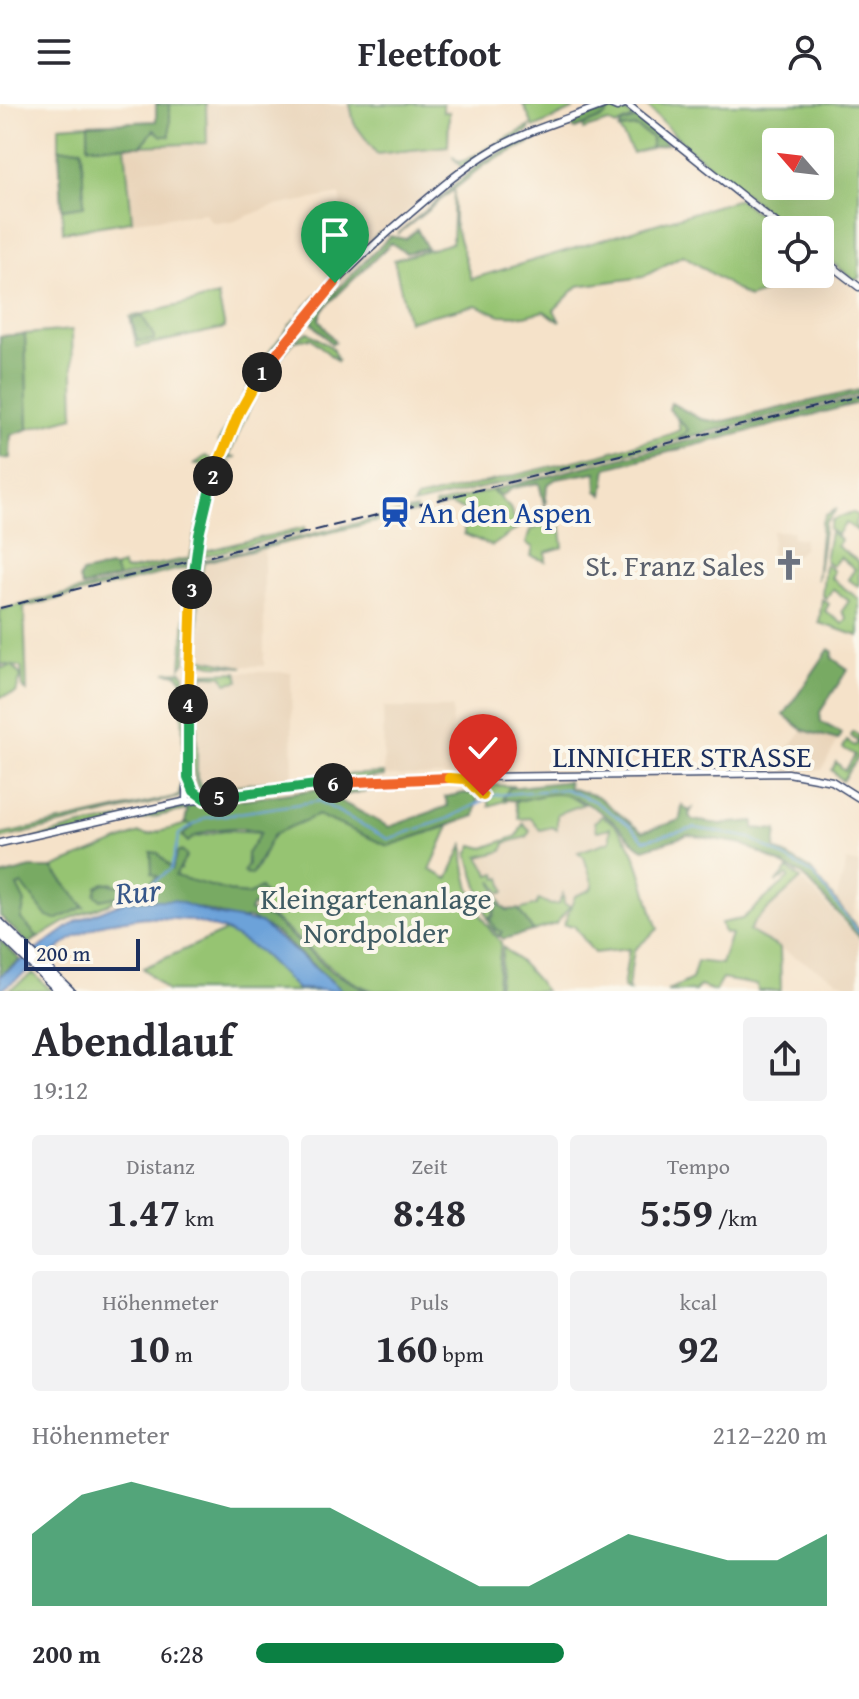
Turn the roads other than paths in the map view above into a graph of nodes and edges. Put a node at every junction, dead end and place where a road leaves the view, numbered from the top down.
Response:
1 (608, 104) edge
2 (626, 104) edge
3 (767, 216) edge
4 (834, 268) edge
5 (859, 287) edge
6 (188, 777) junction
7 (466, 779) junction
8 (483, 796) dead end
9 (859, 798) edge
10 (205, 799) junction
11 (187, 802) junction
12 (0, 843) edge
13 (0, 923) edge
14 (4, 933) edge
15 (60, 991) edge
16 (70, 991) edge

1 - 2 main road
1 - 6 main road
2 - 3 main road
4 - 5 main road
6 - 10 main road
6 - 11 main road
7 - 8 main road
7 - 9 main road, LINNICHER STRASSE
7 - 10 main road, LINNICHER STRASSE
10 - 11 main road, LINNICHER STRASSE
11 - 12 main road, LINNICHER STRASSE
13 - 14 highway
14 - 15 highway
14 - 16 highway

